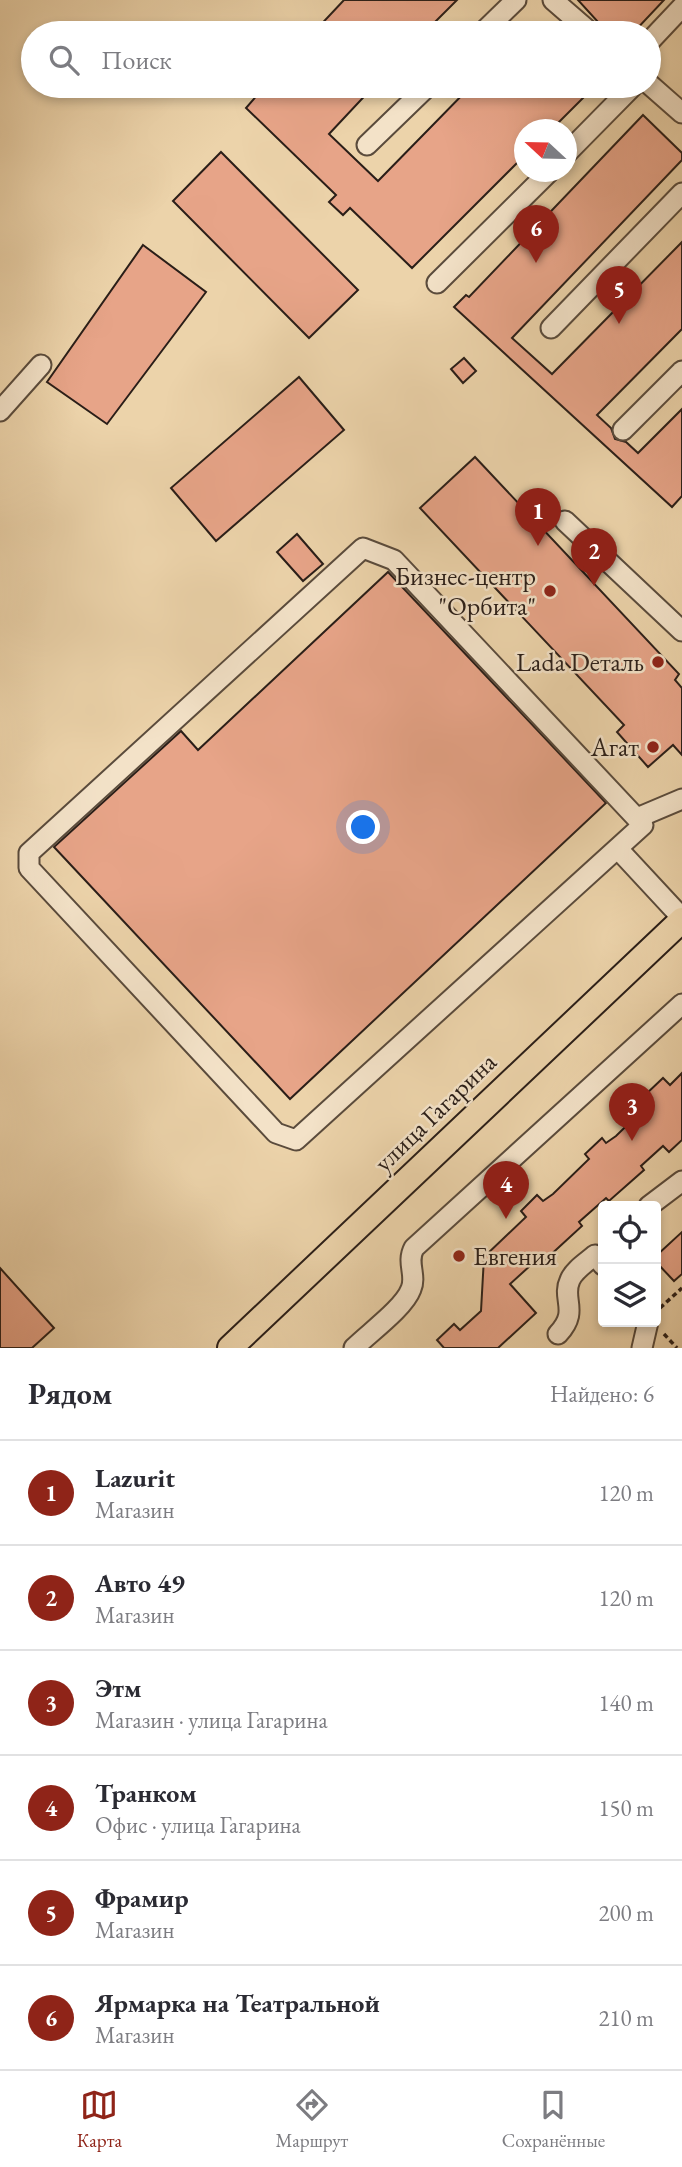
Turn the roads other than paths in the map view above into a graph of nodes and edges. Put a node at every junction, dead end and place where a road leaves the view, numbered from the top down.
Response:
1 (516, 0) edge
2 (553, 0) edge
3 (682, 7) edge
4 (494, 21) edge
5 (577, 21) edge
6 (661, 29) edge
7 (661, 95) edge
8 (416, 98) edge
9 (621, 98) edge
10 (682, 113) edge
11 (577, 143) edge
12 (367, 145) dead end
13 (539, 182) edge
14 (682, 193) edge
15 (437, 283) dead end
16 (551, 328) dead end
17 (41, 365) dead end
18 (682, 371) edge
19 (0, 411) edge
20 (623, 430) dead end
21 (565, 521) dead end
22 (682, 631) edge
23 (682, 799) edge
24 (636, 818) junction
25 (618, 849) junction
26 (682, 919) edge
27 (682, 1004) edge
28 (682, 1181) edge
29 (656, 1201) edge
30 (598, 1258) edge
31 (647, 1327) edge
32 (558, 1334) dead end
33 (230, 1348) edge
34 (354, 1348) edge
35 (642, 1348) edge

1 - 4 lane
2 - 5 lane
3 - 6 lane
7 - 10 lane
8 - 12 lane
9 - 11 lane
13 - 15 lane
14 - 16 lane
17 - 19 lane
18 - 20 lane
21 - 22 lane
23 - 24 lane
24 - 25 lane
24 - 25 lane
25 - 26 lane
26 - 33 main road, улица Гагарина
27 - 34 lane
28 - 29 lane
30 - 32 lane
31 - 35 lane

